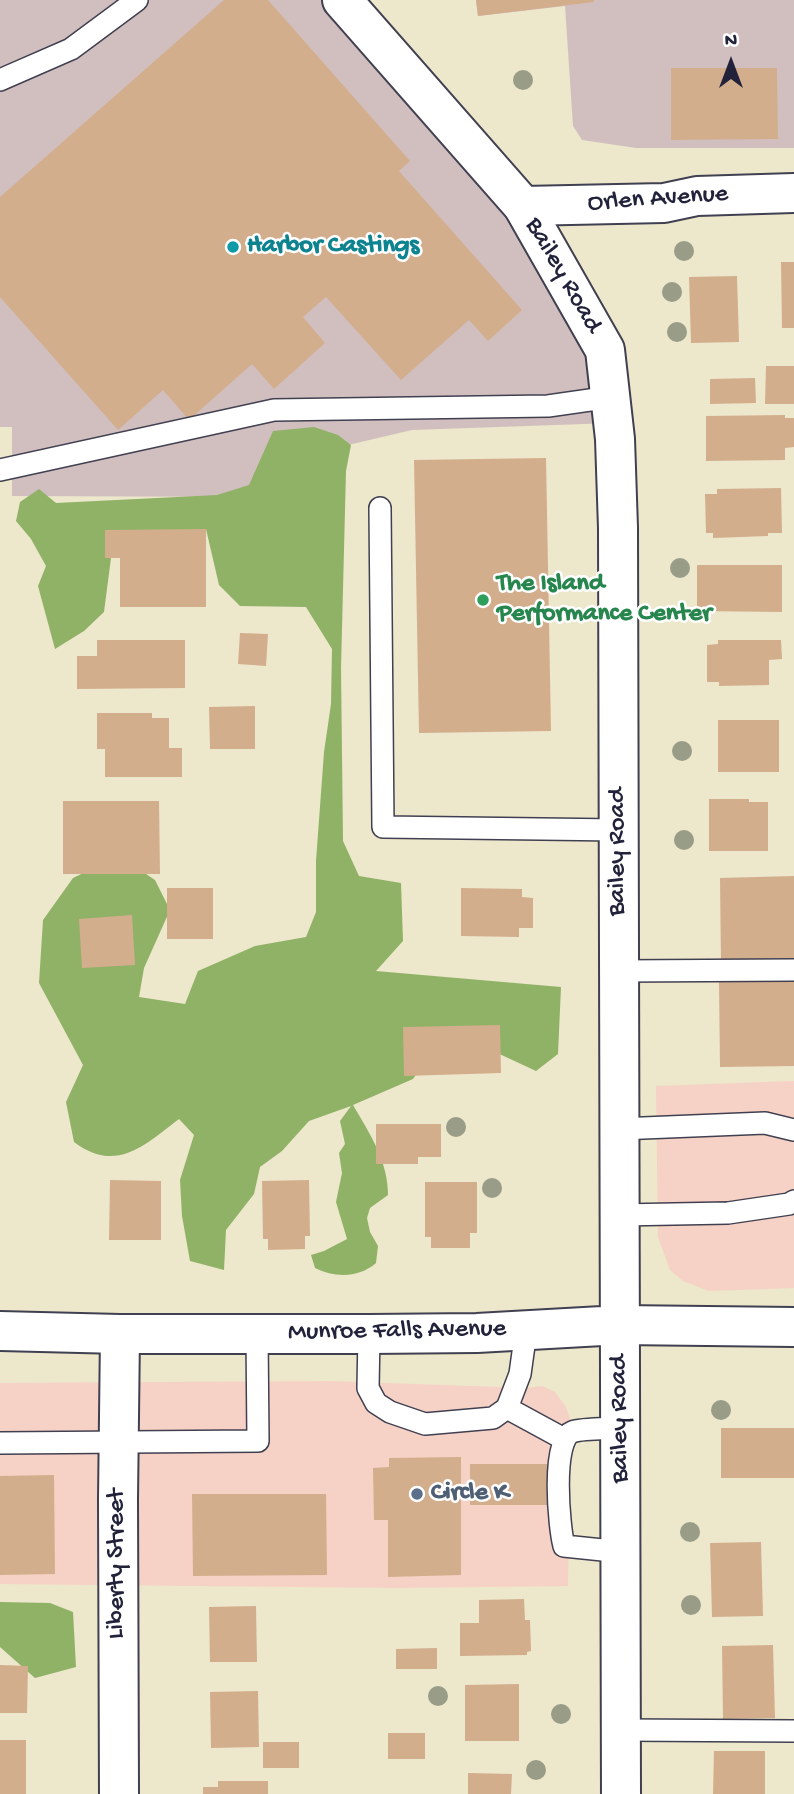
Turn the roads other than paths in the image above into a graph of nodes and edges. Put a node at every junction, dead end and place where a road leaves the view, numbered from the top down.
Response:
1 (137, 0) edge
2 (342, 0) edge
3 (0, 80) edge
4 (794, 193) edge
5 (523, 206) junction
6 (611, 397) junction
7 (0, 470) edge
8 (380, 508) dead end
9 (619, 830) junction
10 (794, 970) edge
11 (619, 971) junction
12 (619, 1129) junction
13 (794, 1130) edge
14 (794, 1201) edge
15 (620, 1215) junction
16 (620, 1325) junction
17 (794, 1327) edge
18 (0, 1331) edge
19 (526, 1331) junction
20 (120, 1334) junction
21 (257, 1334) junction
22 (369, 1334) junction
23 (506, 1408) junction
24 (621, 1428) junction
25 (564, 1439) junction
26 (119, 1442) junction
27 (0, 1443) edge
28 (622, 1552) junction
29 (622, 1730) junction
30 (794, 1731) edge
31 (119, 1794) edge
32 (621, 1794) edge

1 - 3 lane
2 - 5 street, Bailey Road
4 - 5 street, Orlen Avenue
5 - 6 street, Bailey Road
6 - 7 lane
6 - 9 street, Bailey Road
8 - 9 lane
9 - 11 street, Bailey Road
10 - 11 lane
11 - 12 street, Bailey Road
12 - 13 lane
12 - 15 street, Bailey Road
14 - 15 lane
15 - 16 street, Bailey Road
16 - 17 street, Munroe Falls Avenue
16 - 19 street, Munroe Falls Avenue
16 - 24 street, Bailey Road
18 - 20 street, Munroe Falls Avenue
19 - 22 street, Munroe Falls Avenue
19 - 23 lane
20 - 21 street, Munroe Falls Avenue
20 - 26 street, Liberty Street
21 - 22 street, Munroe Falls Avenue
21 - 26 lane
22 - 23 lane
23 - 25 lane
24 - 25 lane
24 - 28 street, Bailey Road
25 - 28 lane
26 - 27 lane
26 - 31 street, Liberty Street
28 - 29 street, Bailey Road
29 - 30 lane
29 - 32 street, Bailey Road

